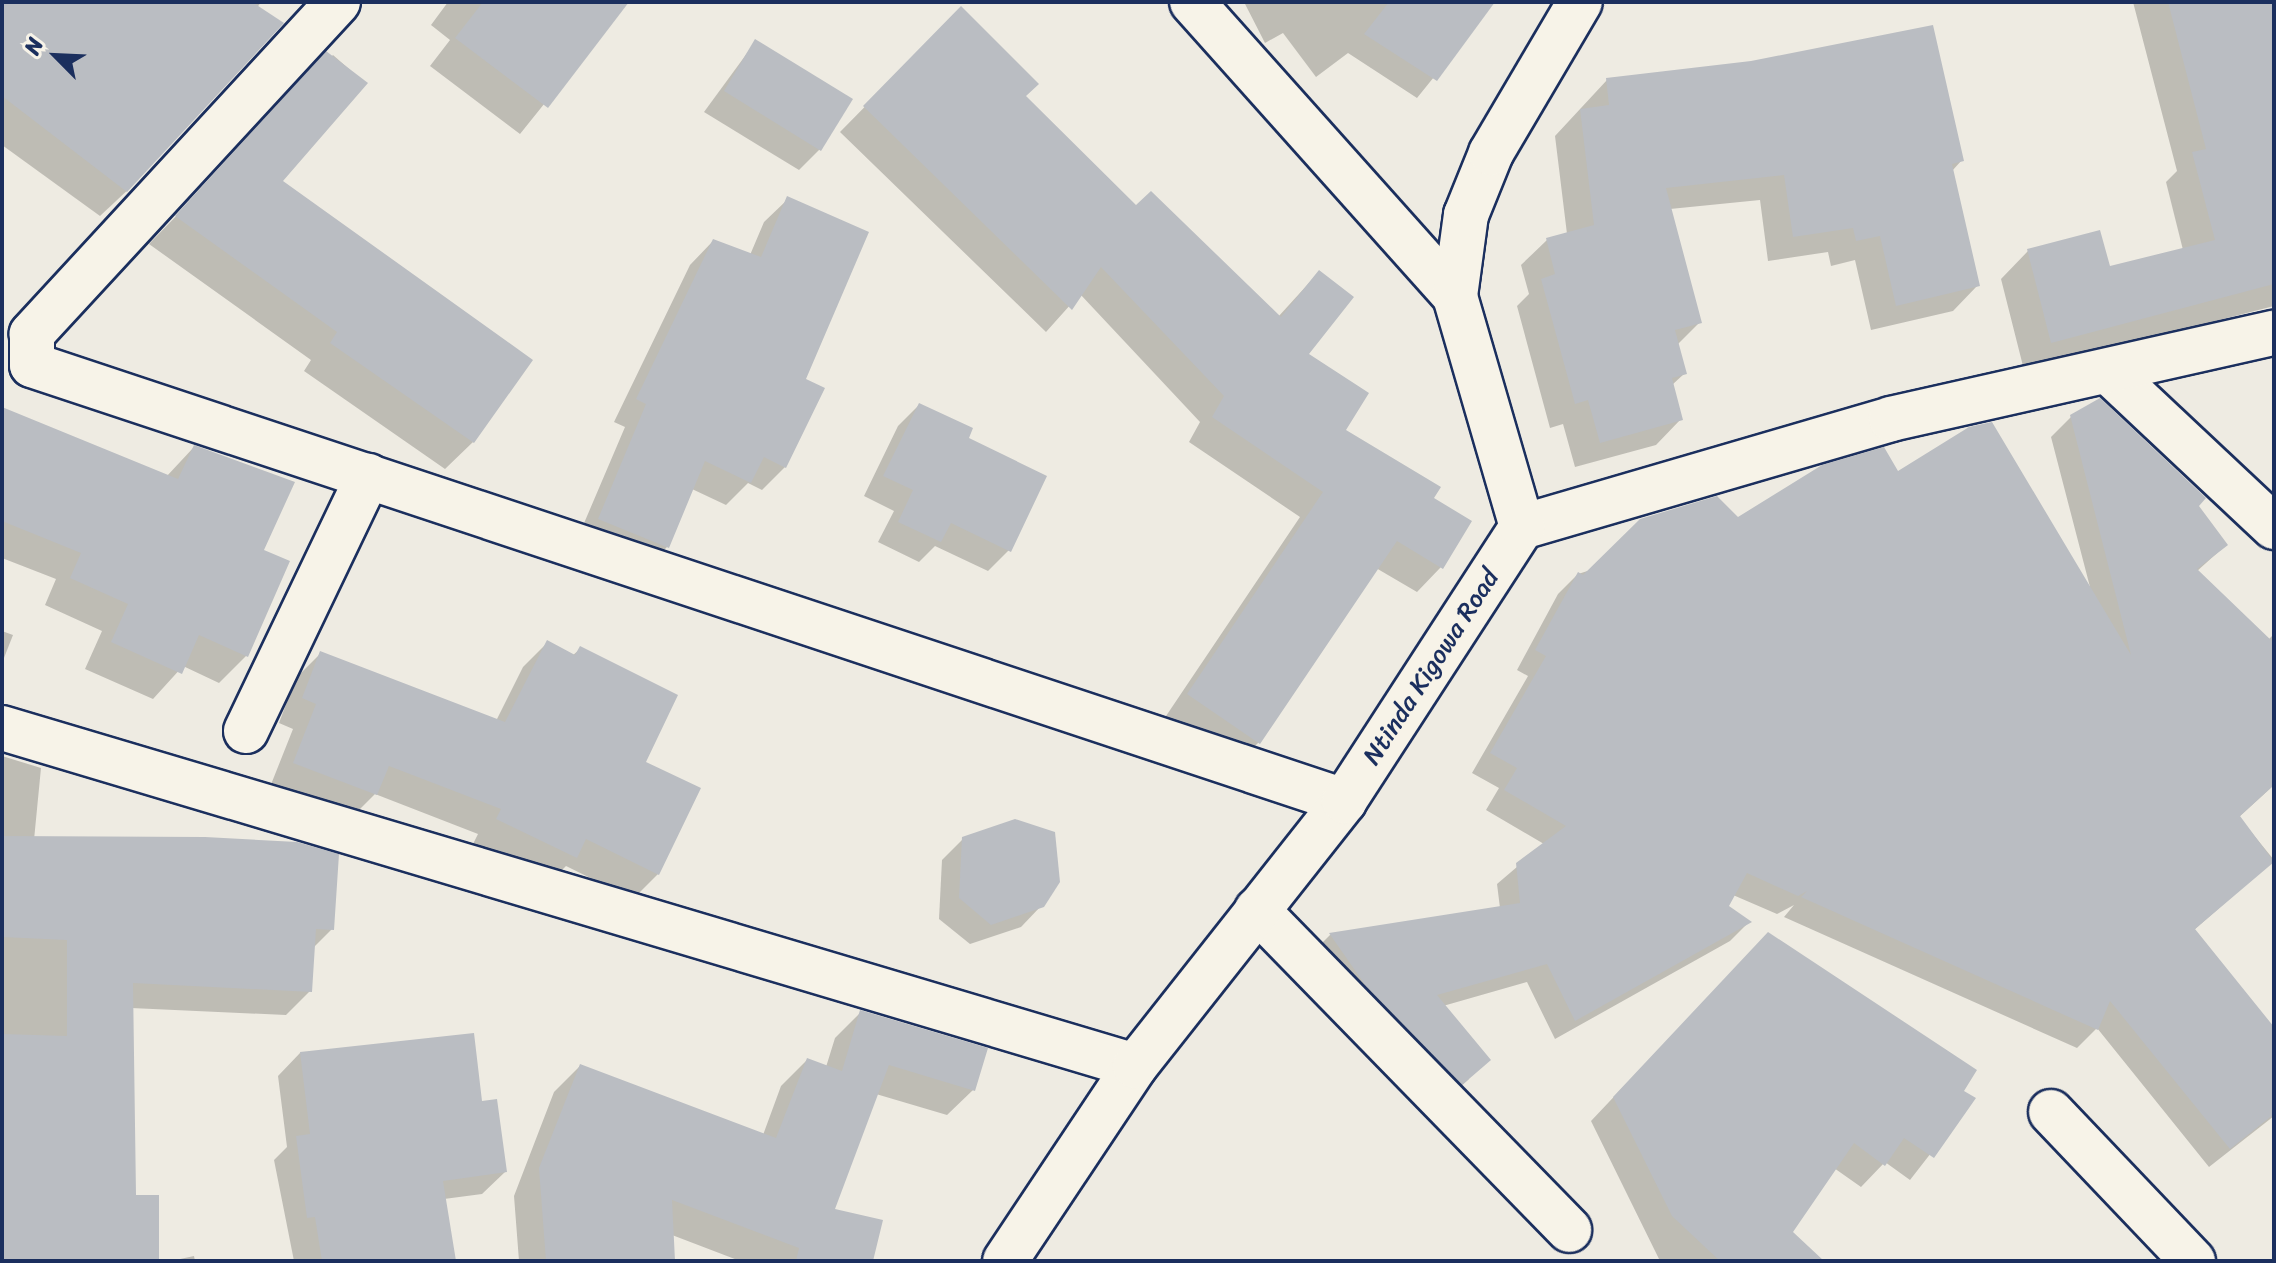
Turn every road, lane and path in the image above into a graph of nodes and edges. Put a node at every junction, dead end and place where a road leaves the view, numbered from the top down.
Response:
1 (338, 2) edge
2 (1192, 2) edge
3 (1580, 2) edge
4 (1455, 296) junction
5 (2274, 333) edge
6 (2108, 371) junction
7 (368, 476) junction
8 (1522, 527) junction
9 (2274, 527) edge
10 (2, 728) edge
11 (246, 731) dead end
12 (1344, 801) junction
13 (1257, 910) junction
14 (1135, 1066) junction
15 (2051, 1112) dead end
16 (1569, 1230) dead end
17 (1005, 1261) edge
18 (2193, 1261) edge

1 - 7 street
2 - 4 street
3 - 4 street
4 - 8 street
5 - 6 street
6 - 8 street
6 - 9 street
7 - 11 street
7 - 12 street
8 - 12 street, Ntinda Kigowa Road
10 - 14 street
12 - 13 street, Ntinda Kigowa Road
13 - 14 street, Ntinda Kigowa Road
13 - 16 street
14 - 17 street, Ntinda Kigowa Road
15 - 18 street

